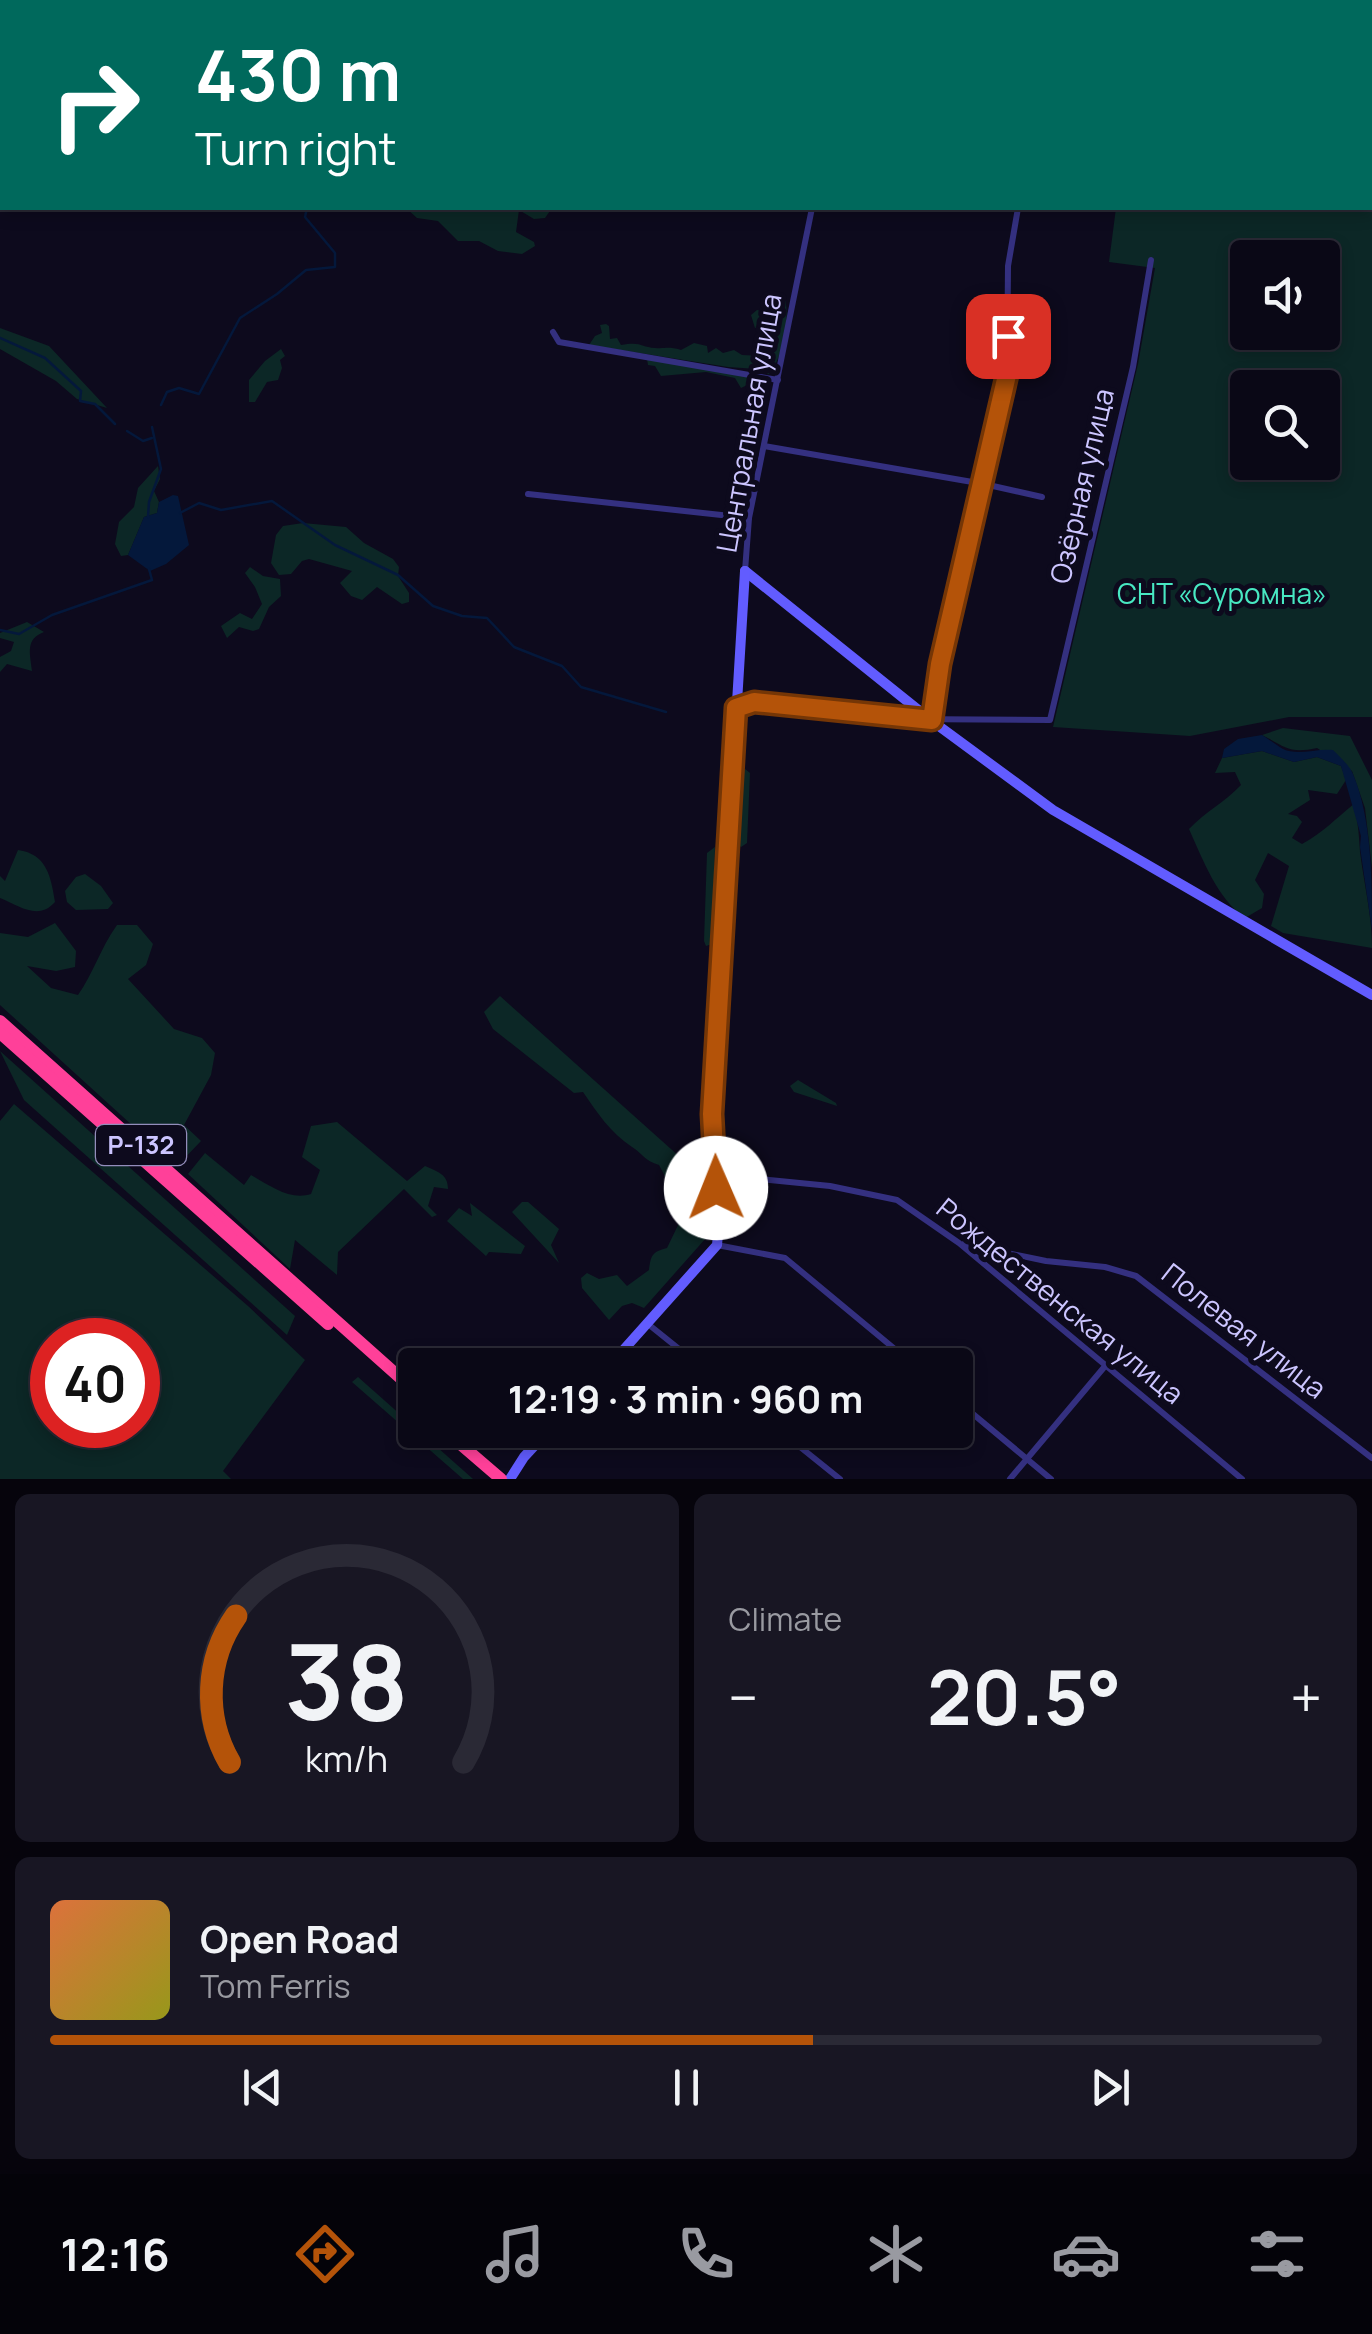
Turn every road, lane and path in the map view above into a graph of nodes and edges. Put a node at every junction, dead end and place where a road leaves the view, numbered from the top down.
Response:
1 (812, 210) edge
2 (1018, 210) edge
3 (1152, 260) dead end
4 (553, 332) dead end
5 (778, 380) junction
6 (764, 446) junction
7 (984, 484) junction
8 (528, 494) dead end
9 (1042, 498) dead end
10 (749, 518) junction
11 (745, 571) junction
12 (736, 708) junction
13 (932, 720) junction
14 (1372, 995) edge
15 (0, 1020) edge
16 (0, 1033) edge
17 (716, 1188) junction
18 (959, 1242) junction
19 (717, 1244) junction
20 (278, 1273) junction
21 (648, 1324) junction
22 (626, 1348) edge
23 (678, 1348) edge
24 (894, 1348) edge
25 (1106, 1365) junction
26 (398, 1377) edge
27 (398, 1387) edge
28 (973, 1415) edge
29 (465, 1448) edge
30 (473, 1448) edge
31 (533, 1448) edge
32 (801, 1448) edge
33 (1372, 1458) edge
34 (1028, 1460) junction
35 (501, 1479) edge
36 (510, 1479) edge
37 (840, 1479) edge
38 (1010, 1479) edge
39 (1051, 1479) edge
40 (1242, 1479) edge

1 - 5 street, Центральная улица
2 - 7 street
3 - 13 street, Озёрная улица
4 - 5 street
5 - 6 street, Центральная улица
6 - 7 street
6 - 10 street, Центральная улица
7 - 9 street
7 - 13 street
8 - 10 street
10 - 11 street, Центральная улица
11 - 12 street, Центральная улица
11 - 13 street
12 - 13 street
12 - 17 street, Центральная улица
13 - 14 street
15 - 20 highway, Р-132
16 - 20 highway, Р-132
17 - 18 street, Рождественская улица
17 - 19 street, Центральная улица
18 - 25 street, Рождественская улица
18 - 33 street, Полевая улица
19 - 21 street
19 - 24 street
20 - 26 highway, Р-132
20 - 27 highway, Р-132
21 - 22 street
21 - 23 street
25 - 34 street
25 - 40 street, Рождественская улица
28 - 34 street
29 - 35 highway
30 - 35 highway
31 - 36 street
32 - 37 street
34 - 38 street
34 - 39 street

